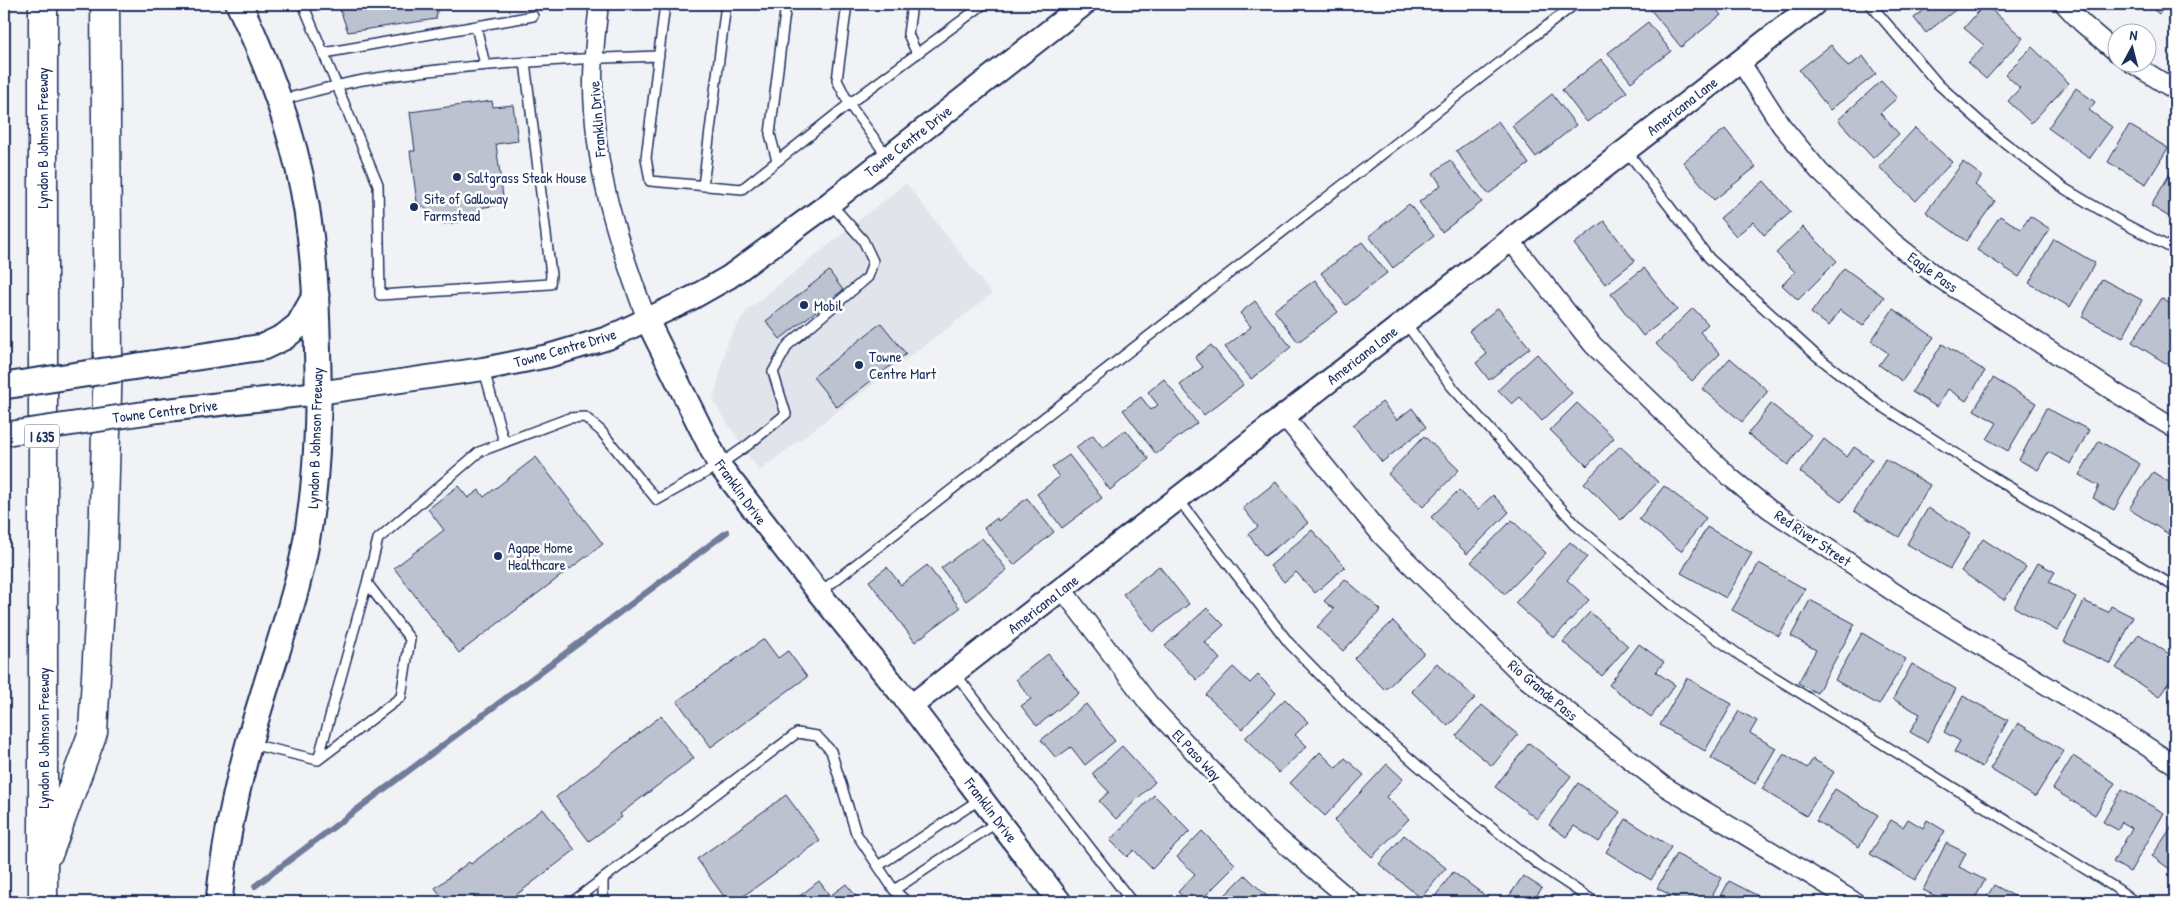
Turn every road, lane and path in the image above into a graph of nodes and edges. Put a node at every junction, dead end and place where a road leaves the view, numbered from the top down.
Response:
1 (42, 4) edge
2 (105, 4) edge
3 (239, 4) edge
4 (303, 4) edge
5 (599, 4) edge
6 (665, 4) edge
7 (726, 4) edge
8 (786, 4) edge
9 (847, 4) edge
10 (912, 4) edge
11 (982, 4) edge
12 (1084, 4) edge
13 (1575, 4) edge
14 (1814, 4) edge
15 (1870, 4) edge
16 (2064, 4) edge
17 (533, 16) dead end
18 (476, 26) junction
19 (2106, 43) edge
20 (324, 53) junction
21 (917, 54) junction
22 (659, 56) junction
23 (594, 57) junction
24 (525, 62) junction
25 (1740, 62) junction
26 (485, 65) junction
27 (2146, 72) edge
28 (338, 86) junction
29 (2175, 90) edge
30 (278, 101) junction
31 (849, 104) junction
32 (1626, 150) junction
33 (887, 157) junction
34 (777, 161) junction
35 (704, 186) junction
36 (830, 203) junction
37 (1510, 240) junction
38 (2175, 250) edge
39 (316, 295) junction
40 (647, 320) junction
41 (1405, 321) junction
42 (483, 369) junction
43 (4, 386) edge
44 (318, 393) junction
45 (1284, 416) junction
46 (2175, 429) edge
47 (4, 434) edge
48 (504, 442) junction
49 (719, 465) junction
50 (1178, 498) junction
51 (368, 582) junction
52 (2175, 587) edge
53 (1062, 589) junction
54 (819, 593) junction
55 (954, 672) junction
56 (911, 706) junction
57 (249, 744) junction
58 (318, 760) junction
59 (2175, 765) edge
60 (982, 798) junction
61 (999, 821) junction
62 (878, 866) junction
63 (43, 868) junction
64 (603, 879) junction
65 (894, 890) junction
66 (43, 902) edge
67 (219, 902) edge
68 (572, 902) edge
69 (603, 902) edge
70 (907, 902) edge
71 (1060, 902) edge
72 (1132, 902) edge
73 (1353, 902) edge
74 (1595, 902) edge
75 (1855, 902) edge
76 (2135, 902) edge

1 - 63 highway, Lyndon B Johnson Freeway / I 635
2 - 63 highway
3 - 30 main road, Lyndon B Johnson Freeway
4 - 20 lane
5 - 23 street, Franklin Drive
6 - 22 lane
7 - 35 lane
8 - 34 lane
9 - 31 lane
10 - 21 lane
11 - 21 lane
12 - 33 street, Towne Centre Drive
13 - 54 lane
14 - 25 street, Americana Lane
15 - 38 lane
16 - 19 street
17 - 18 lane
18 - 20 lane
18 - 26 lane
20 - 28 lane
21 - 31 lane
22 - 23 lane
22 - 35 lane
23 - 24 lane
23 - 40 street, Franklin Drive
24 - 26 lane
24 - 28 lane
25 - 32 street, Americana Lane
25 - 46 street, Eagle Pass
26 - 28 lane
27 - 29 street
28 - 30 lane
30 - 39 main road, Lyndon B Johnson Freeway
31 - 33 lane
31 - 34 lane
32 - 37 street, Americana Lane
32 - 52 lane
33 - 36 street, Towne Centre Drive
34 - 35 lane
36 - 40 street, Towne Centre Drive
36 - 49 lane
37 - 41 street, Americana Lane
37 - 59 street, Red River Street
39 - 43 main road, bridge
39 - 44 main road, Lyndon B Johnson Freeway
40 - 42 street, Towne Centre Drive
40 - 49 street, Franklin Drive
41 - 45 street, Americana Lane
41 - 76 lane
42 - 44 street, Towne Centre Drive
42 - 48 lane
44 - 47 street, Towne Centre Drive, bridge
44 - 57 main road, Lyndon B Johnson Freeway
45 - 50 street, Americana Lane
45 - 75 street, Rio Grande Pass
48 - 49 lane
48 - 51 lane
49 - 54 street, Franklin Drive
50 - 53 street, Americana Lane
50 - 74 lane
51 - 58 lane
51 - 58 lane
53 - 55 street, Americana Lane
53 - 73 street, El Paso Way
54 - 56 street, Franklin Drive
55 - 56 street, Americana Lane
55 - 72 lane
56 - 60 street, Franklin Drive
57 - 58 lane
57 - 67 main road, Lyndon B Johnson Freeway
60 - 61 street, Franklin Drive
60 - 62 lane
61 - 65 lane
61 - 71 street, Franklin Drive
62 - 64 lane
62 - 65 lane
63 - 66 highway, Lyndon B Johnson Freeway / I 635
64 - 68 lane
64 - 69 lane
65 - 70 lane

